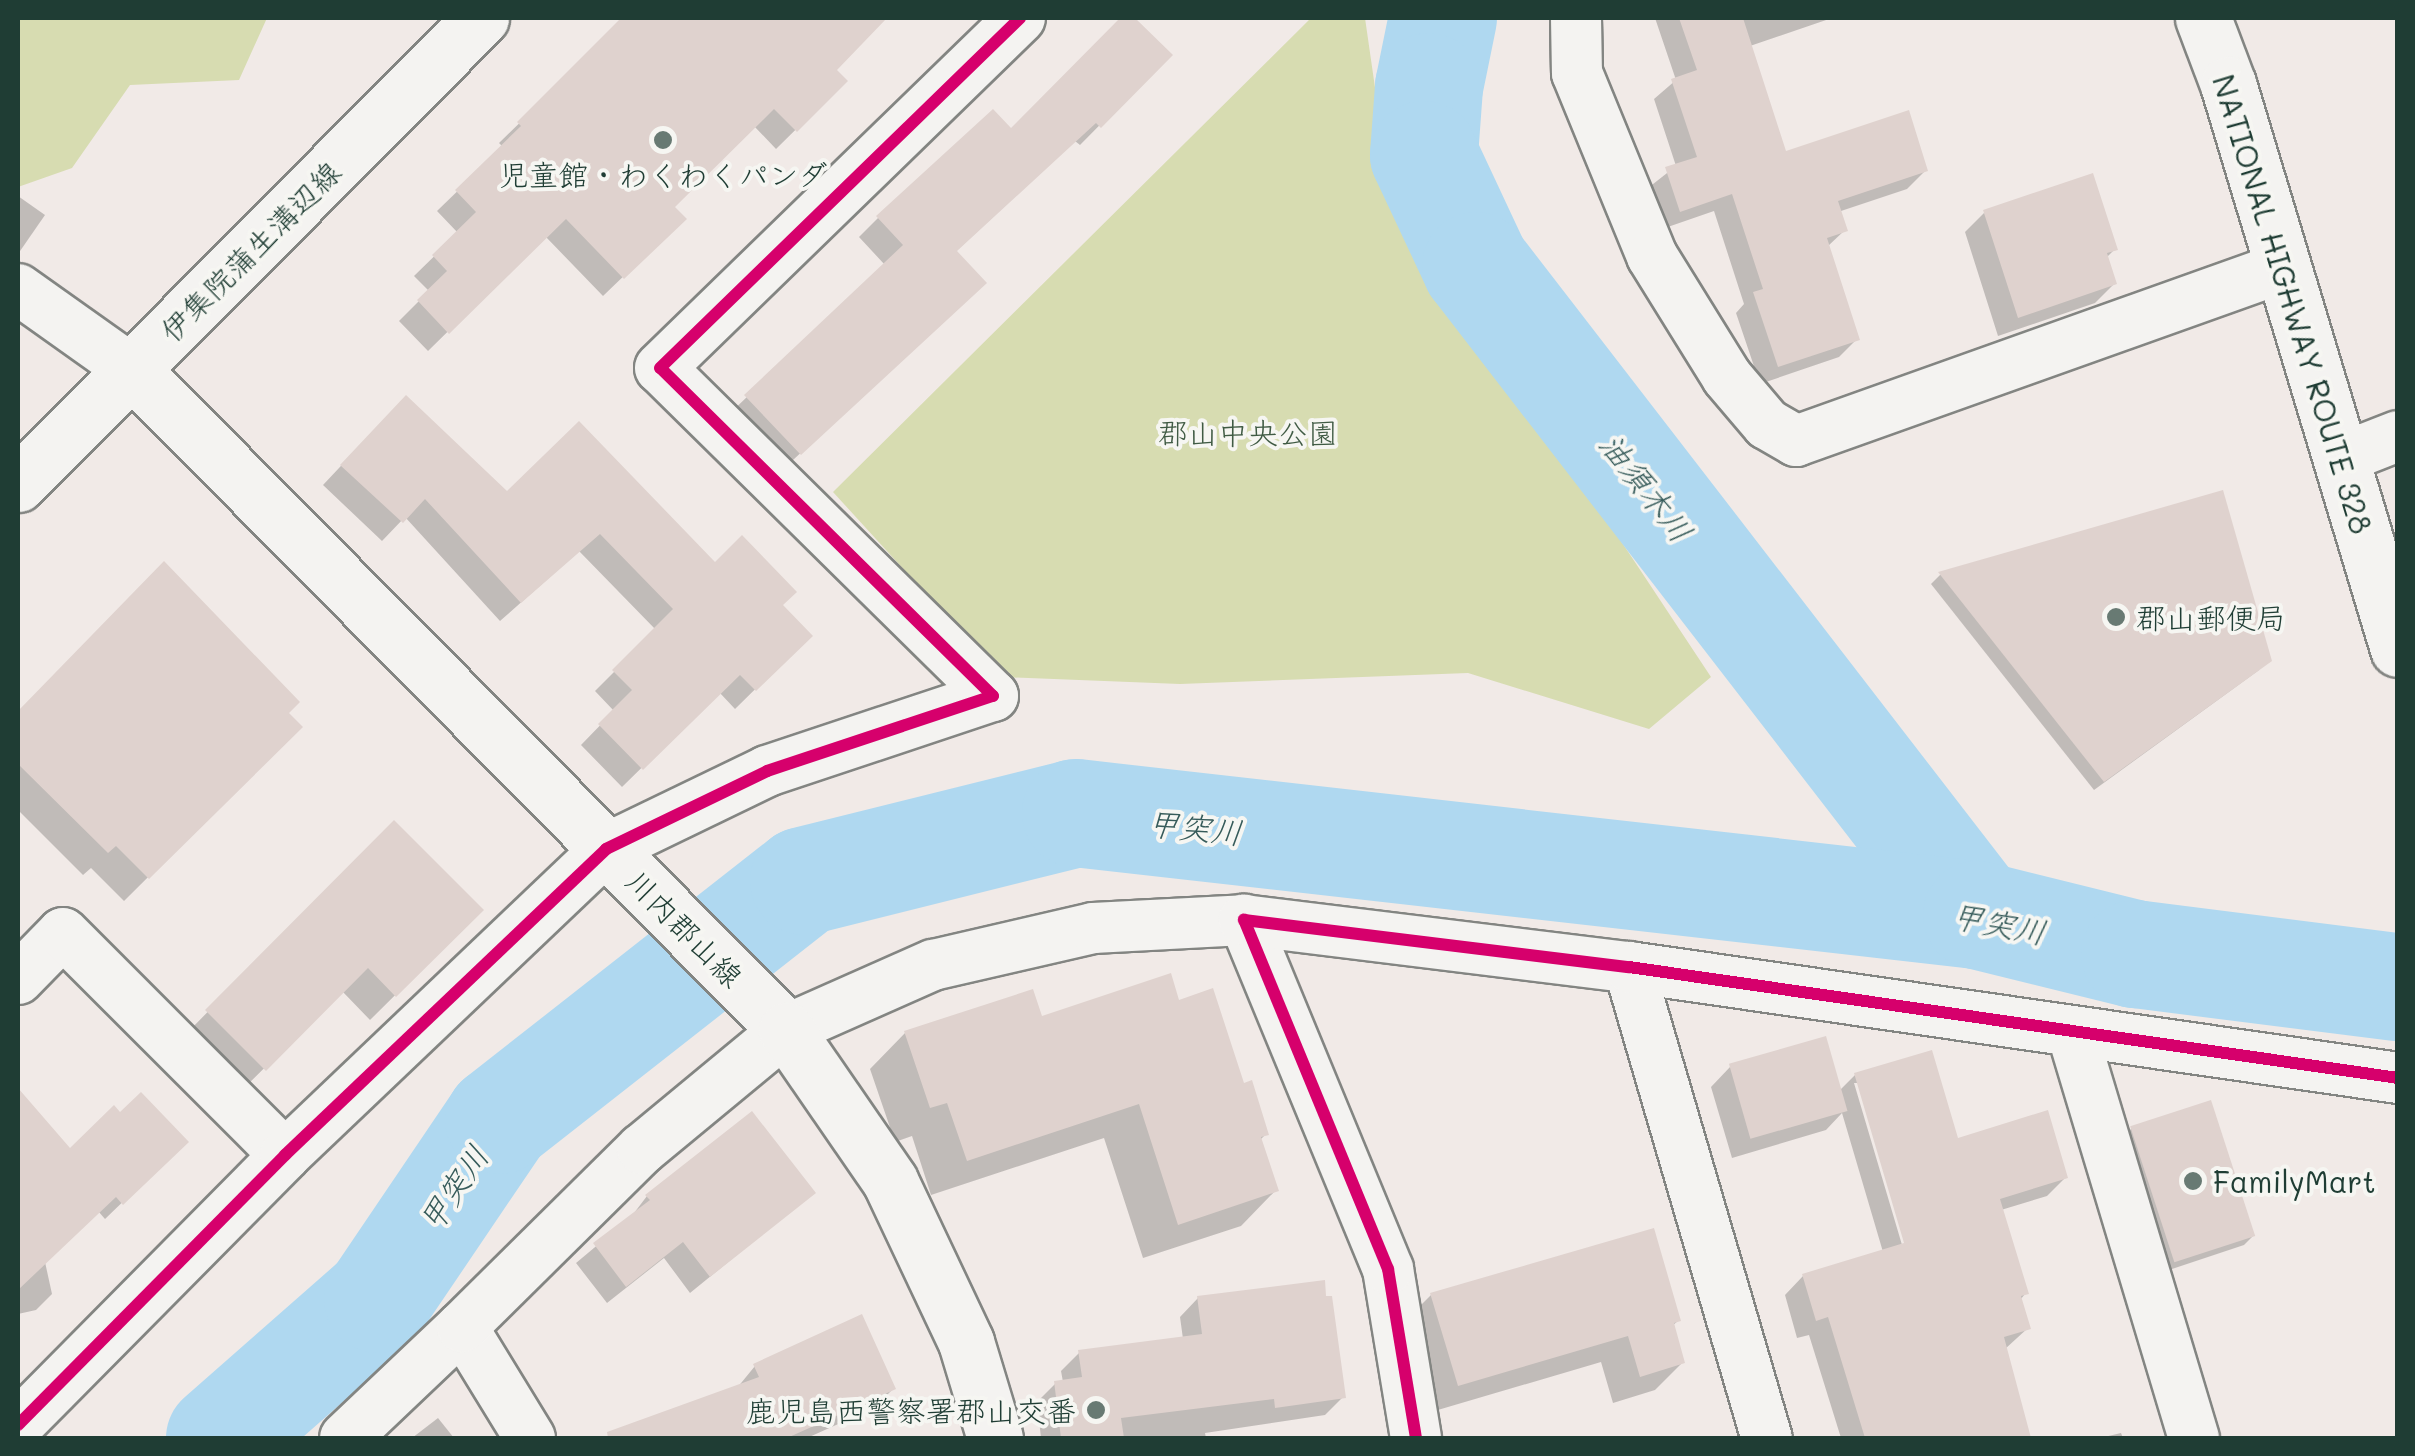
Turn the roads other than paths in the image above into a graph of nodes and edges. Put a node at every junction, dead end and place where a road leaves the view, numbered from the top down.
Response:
1 (482, 18) edge
2 (1020, 18) edge
3 (1576, 18) edge
4 (2203, 18) edge
5 (2284, 267) junction
6 (18, 289) edge
7 (132, 370) junction
8 (2398, 436) edge
9 (2342, 458) junction
10 (18, 484) edge
11 (2398, 649) edge
12 (619, 862) junction
13 (1244, 920) junction
14 (1630, 968) junction
15 (18, 978) edge
16 (778, 1021) junction
17 (2073, 1035) junction
18 (2398, 1078) edge
19 (285, 1155) junction
20 (462, 1326) junction
21 (18, 1425) edge
22 (345, 1438) edge
23 (530, 1438) edge
24 (995, 1438) edge
25 (1416, 1438) edge
26 (1767, 1438) edge
27 (2194, 1438) edge

1 - 7 main road, 伊集院蒲生溝辺線
2 - 12 street
3 - 5 street
4 - 5 main road, NATIONAL HIGHWAY ROUTE 328
5 - 9 main road, NATIONAL HIGHWAY ROUTE 328
6 - 7 street
7 - 10 main road, 伊集院蒲生溝辺線
7 - 12 main road, 川内郡山線
8 - 9 street
9 - 11 main road, NATIONAL HIGHWAY ROUTE 328
12 - 16 main road, 川内郡山線
12 - 19 street
13 - 14 street
13 - 16 street
13 - 25 street
14 - 17 street
14 - 26 street
15 - 19 street
16 - 20 street
16 - 24 main road, 川内郡山線
17 - 18 street
17 - 27 street
19 - 21 street
20 - 22 street
20 - 23 street

